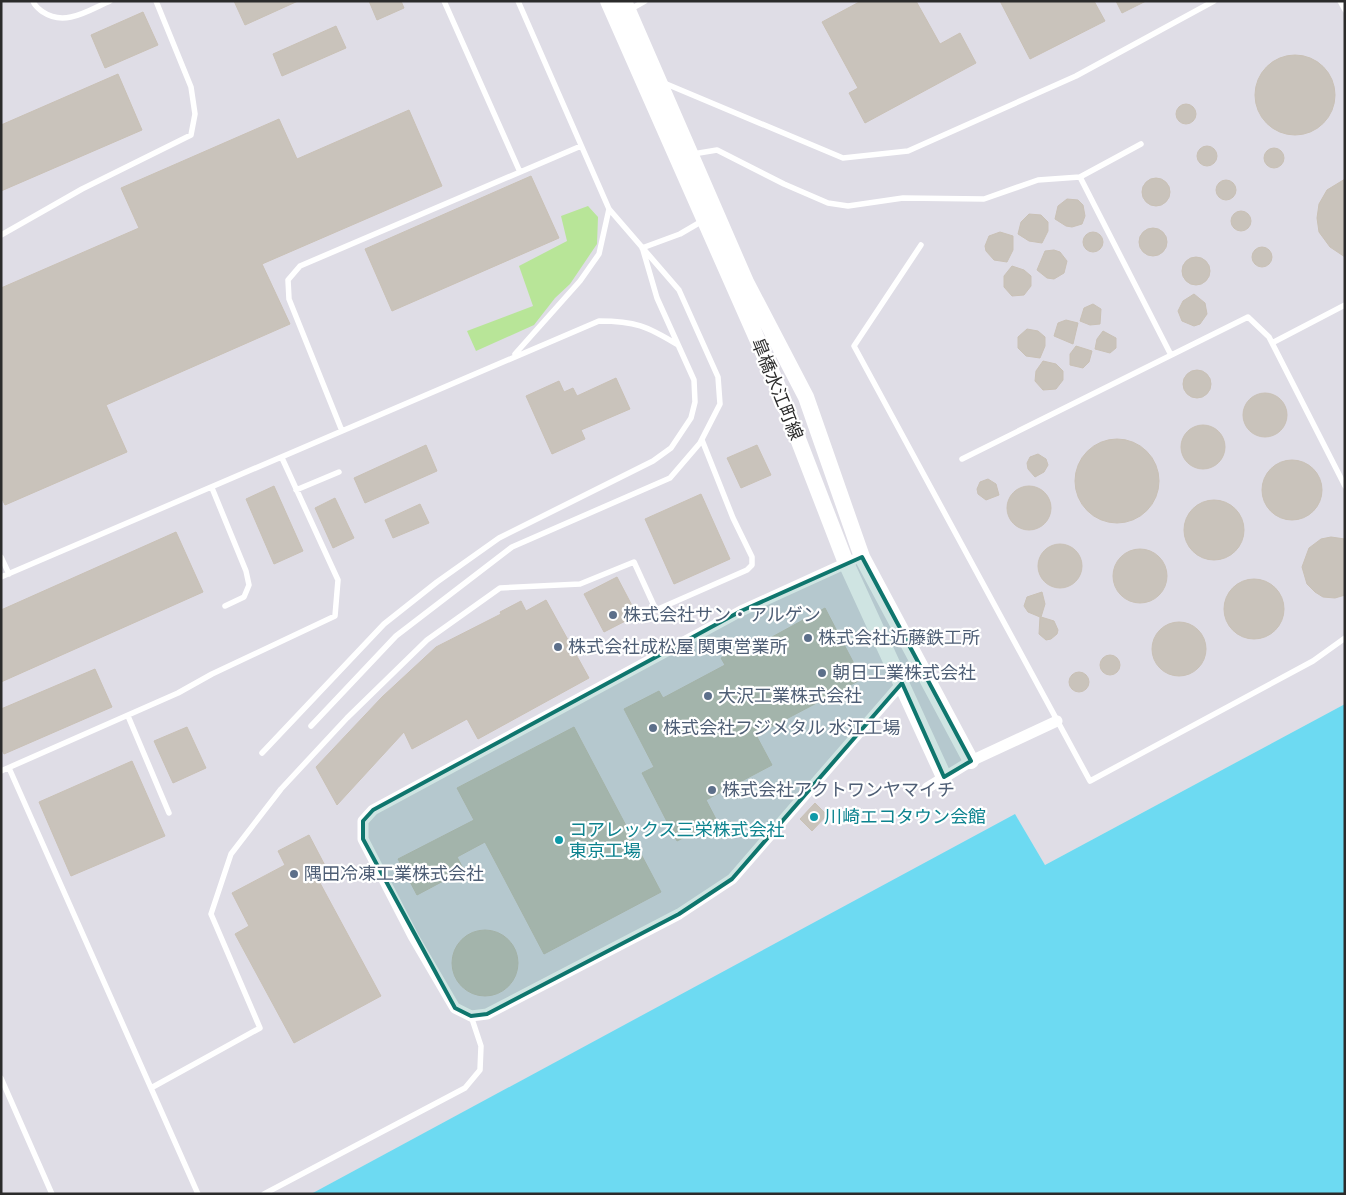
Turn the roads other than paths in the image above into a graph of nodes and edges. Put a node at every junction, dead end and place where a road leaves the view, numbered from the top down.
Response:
1 (32, 1) edge
2 (110, 1) edge
3 (156, 1) edge
4 (444, 1) edge
5 (518, 1) edge
6 (645, 1) edge
7 (1214, 1) edge
8 (1340, 1) edge
9 (619, 7) edge
10 (1345, 10) edge
11 (658, 81) junction
12 (1141, 144) dead end
13 (581, 146) junction
14 (691, 155) junction
15 (520, 172) junction
16 (1080, 177) junction
17 (609, 209) junction
18 (711, 218) junction
19 (1, 235) edge
20 (921, 245) dead end
21 (642, 248) junction
22 (1345, 305) edge
23 (1272, 343) junction
24 (678, 345) junction
25 (1172, 355) junction
26 (514, 356) junction
27 (342, 432) junction
28 (702, 440) junction
29 (282, 458) junction
30 (962, 459) dead end
31 (339, 472) dead end
32 (1345, 486) edge
33 (212, 488) junction
34 (296, 490) junction
35 (1, 557) edge
36 (862, 557) junction
37 (846, 563) junction
38 (9, 574) junction
39 (1, 577) edge
40 (224, 606) dead end
41 (1345, 638) edge
42 (902, 683) junction
43 (128, 716) junction
44 (1057, 721) junction
45 (311, 726) dead end
46 (262, 753) dead end
47 (971, 761) junction
48 (9, 768) junction
49 (1, 771) edge
50 (944, 777) junction
51 (927, 788) dead end
52 (169, 813) dead end
53 (471, 1016) junction
54 (1, 1078) edge
55 (3, 1086) edge
56 (151, 1088) junction
57 (52, 1194) edge
58 (198, 1194) edge
59 (264, 1194) edge

1 - 2 lane
3 - 19 lane
4 - 15 lane
5 - 13 lane
6 - 9 lane
7 - 11 lane
8 - 10 lane
9 - 11 street, 皐橋水江町線
9 - 18 street, 皐橋水江町線
11 - 14 street, 皐橋水江町線
12 - 16 lane
13 - 15 lane
13 - 17 lane
14 - 16 lane
14 - 18 street, 皐橋水江町線
15 - 27 lane
16 - 25 lane
17 - 21 lane
17 - 26 lane
18 - 21 lane
18 - 36 street, 皐橋水江町線
18 - 37 street, 皐橋水江町線
20 - 44 lane
21 - 24 lane
21 - 28 lane
22 - 23 lane
23 - 25 lane
23 - 32 lane
24 - 26 lane
24 - 46 lane
25 - 30 lane
26 - 27 lane
27 - 29 lane
28 - 45 lane
28 - 56 lane
29 - 33 lane
29 - 34 lane
31 - 34 lane
33 - 38 lane
33 - 40 lane
34 - 43 lane
35 - 38 lane
36 - 37 street
36 - 47 street, 皐橋水江町線
37 - 42 street, 皐橋水江町線
37 - 53 street
38 - 39 lane
41 - 44 lane
42 - 50 street, 皐橋水江町線
42 - 53 street
43 - 48 lane
43 - 52 lane
44 - 47 street
47 - 50 street
48 - 49 lane
48 - 56 lane
50 - 51 street
53 - 59 lane
54 - 55 lane
55 - 57 lane
56 - 58 lane

